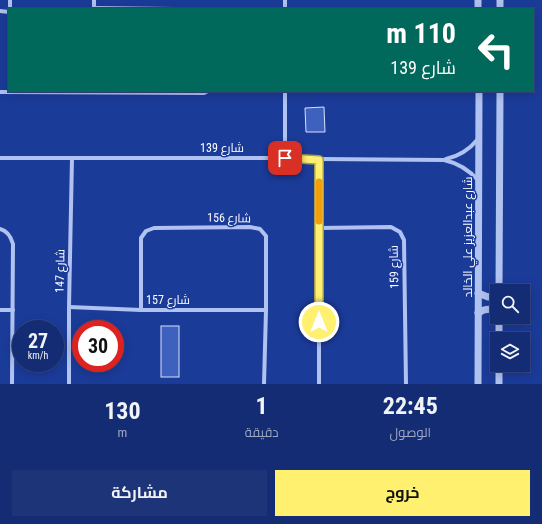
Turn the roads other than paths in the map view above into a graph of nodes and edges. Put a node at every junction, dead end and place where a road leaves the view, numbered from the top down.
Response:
1 (94, 0) edge
2 (94, 8) edge
3 (0, 92) edge
4 (10, 92) edge
5 (94, 92) edge
6 (206, 92) edge
7 (285, 92) edge
8 (479, 92) edge
9 (500, 92) edge
10 (479, 138) junction
11 (0, 158) edge
12 (72, 158) junction
13 (285, 158) junction
14 (319, 160) junction
15 (444, 160) junction
16 (479, 181) junction
17 (319, 228) junction
18 (0, 229) edge
19 (499, 284) edge
20 (478, 293) junction
21 (490, 297) edge
22 (69, 306) junction
23 (490, 309) edge
24 (0, 310) edge
25 (13, 310) junction
26 (141, 310) junction
27 (266, 310) junction
28 (478, 313) junction
29 (499, 372) edge
30 (12, 384) edge
31 (69, 384) edge
32 (264, 384) edge
33 (319, 384) edge
34 (406, 384) edge
35 (478, 384) edge
36 (499, 384) edge

1 - 2 street
3 - 4 street
4 - 5 street
5 - 6 street
7 - 13 street
8 - 10 street, شارع عبدالعزيز علي الخالد
9 - 19 street
10 - 15 street, شارع 139
10 - 16 street, شارع عبدالعزيز علي الخالد
11 - 12 street, شارع 139
12 - 13 street, شارع 139
12 - 22 street, شارع 147
13 - 14 street, شارع 139
14 - 15 street, شارع 139
14 - 17 street
15 - 16 street, شارع 139
16 - 20 street, شارع عبدالعزيز علي الخالد
17 - 33 street
17 - 34 street, شارع 159
18 - 25 street
20 - 21 street
20 - 28 street, شارع عبدالعزيز علي الخالد
22 - 26 street, شارع 157
22 - 31 street, شارع 147
23 - 28 street
24 - 25 street
25 - 30 street
26 - 27 street, شارع 157
26 - 27 street, شارع 156
27 - 32 street, شارع 156
28 - 35 street, شارع عبدالعزيز علي الخالد
29 - 36 street

